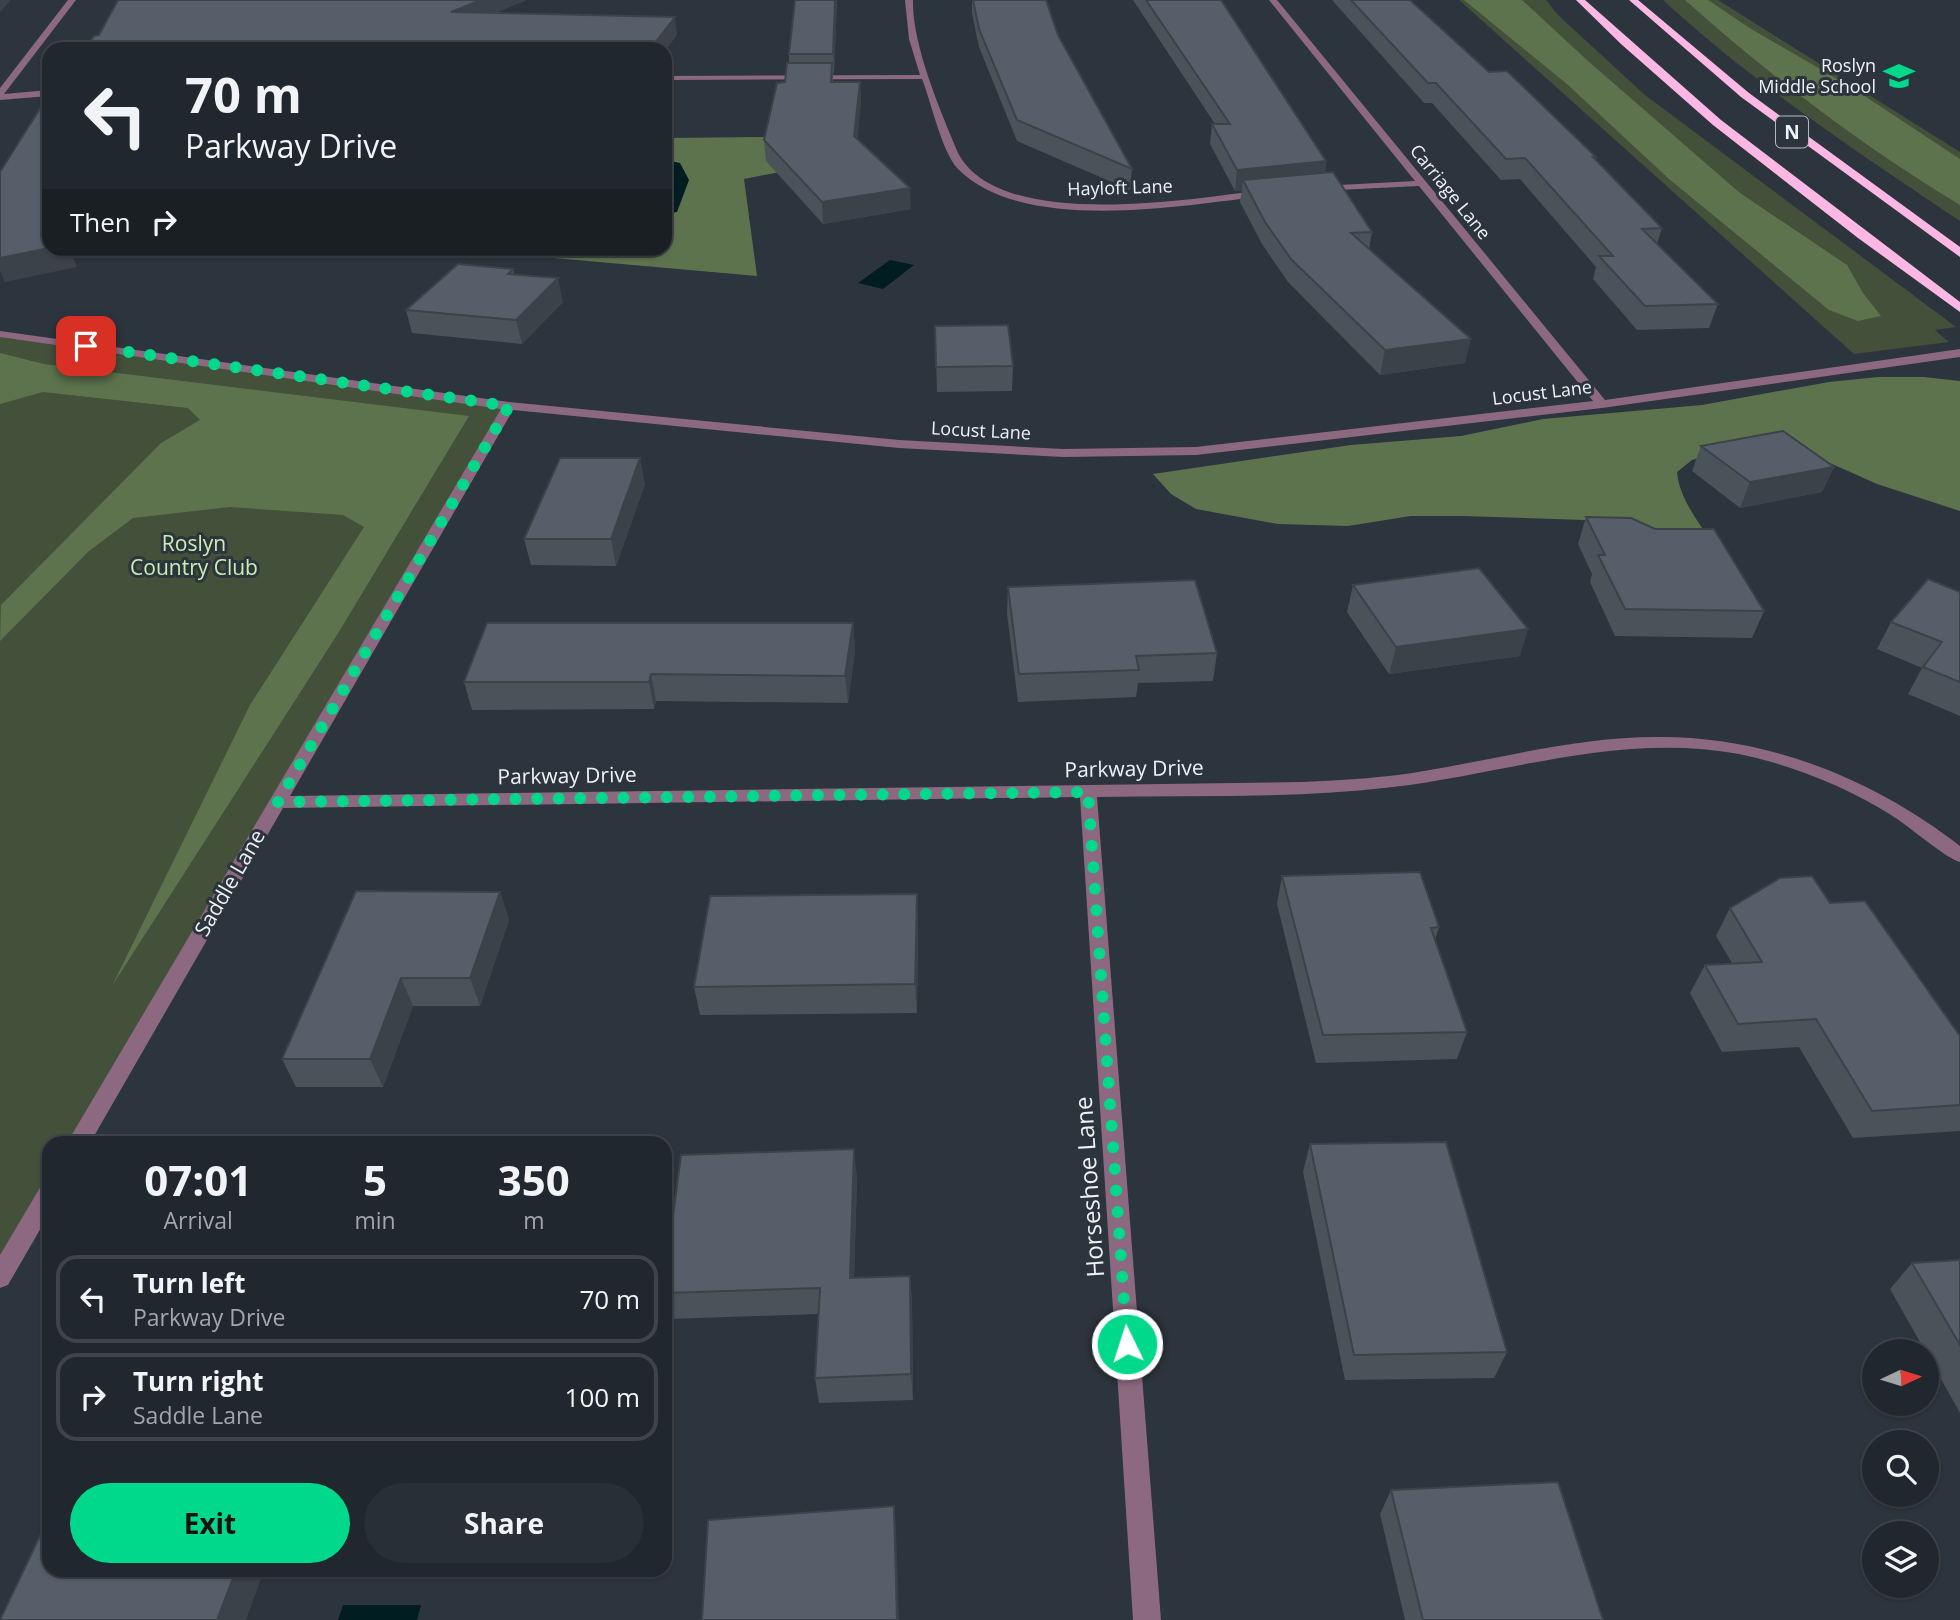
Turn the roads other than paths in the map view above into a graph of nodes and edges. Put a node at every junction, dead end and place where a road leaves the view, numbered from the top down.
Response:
1 (72, 0) edge
2 (909, 0) edge
3 (1273, 0) edge
4 (1580, 0) edge
5 (1633, 0) edge
6 (926, 77) junction
7 (672, 78) edge
8 (42, 93) edge
9 (0, 95) edge
10 (1423, 183) junction
11 (1314, 190) edge
12 (1273, 192) edge
13 (1960, 253) edge
14 (1960, 308) edge
15 (0, 334) edge
16 (1960, 353) edge
17 (1602, 404) junction
18 (509, 406) junction
19 (1088, 792) junction
20 (278, 802) junction
21 (1960, 856) edge
22 (82, 1136) edge
23 (42, 1205) edge
24 (0, 1277) edge
25 (1147, 1620) edge

1 - 9 street
2 - 6 street, Hayloft Lane
3 - 10 street, Carriage Lane
4 - 14 highway, N
5 - 13 highway, N
6 - 7 street
6 - 12 street, Hayloft Lane
8 - 9 street
10 - 11 street
10 - 17 street, Carriage Lane
15 - 18 street, Locust Lane
16 - 17 street, Locust Lane
17 - 18 street, Locust Lane
18 - 20 street, Saddle Lane
19 - 20 street, Parkway Drive
19 - 21 street, Parkway Drive
19 - 25 street, Horseshoe Lane
20 - 22 street, Saddle Lane
23 - 24 street

